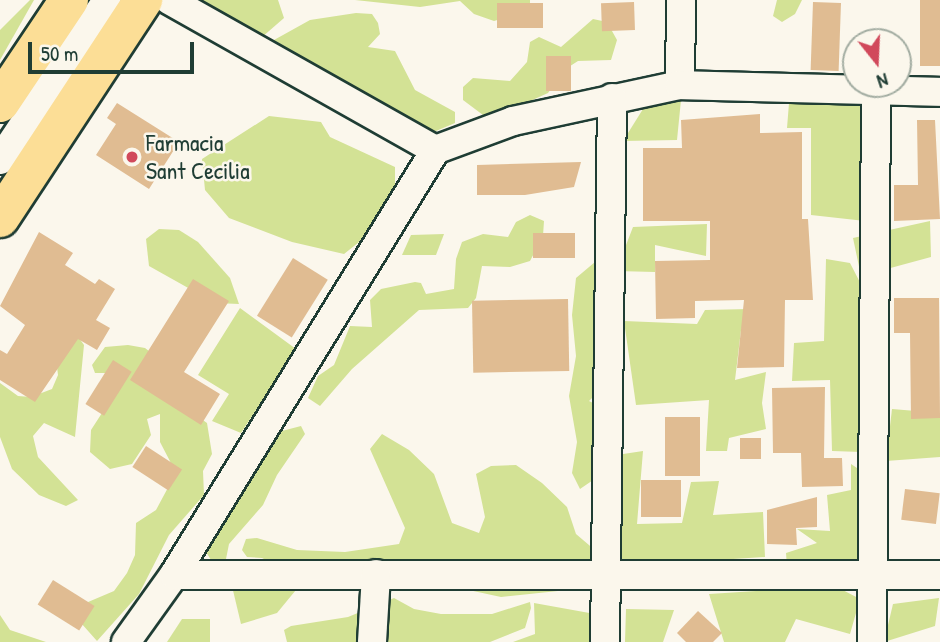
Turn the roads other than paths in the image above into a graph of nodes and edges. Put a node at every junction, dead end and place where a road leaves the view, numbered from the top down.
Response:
1 (69, 0) edge
2 (107, 0) edge
3 (143, 0) edge
4 (169, 0) edge
5 (681, 0) edge
6 (680, 85) junction
7 (842, 89) edge
8 (912, 91) edge
9 (940, 92) edge
10 (612, 98) junction
11 (876, 98) edge
12 (0, 103) edge
13 (435, 150) junction
14 (0, 160) edge
15 (0, 218) edge
16 (376, 574) junction
17 (605, 574) junction
18 (174, 575) junction
19 (873, 575) junction
20 (940, 575) edge
21 (126, 642) edge
22 (372, 642) edge
23 (605, 642) edge
24 (872, 642) edge

1 - 12 highway
2 - 14 street
3 - 15 highway
4 - 13 street
5 - 6 street
6 - 7 street
6 - 10 street
8 - 9 street
10 - 13 street
10 - 17 street
11 - 19 street
13 - 18 street
16 - 17 street
16 - 18 street
16 - 22 street
17 - 19 street
17 - 23 street
18 - 21 street
19 - 20 street
19 - 24 street

